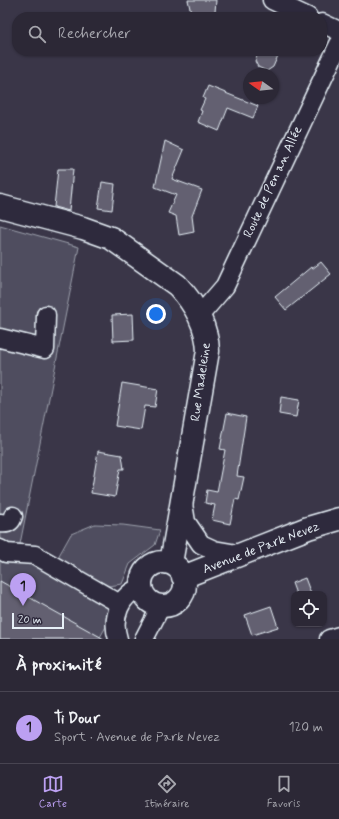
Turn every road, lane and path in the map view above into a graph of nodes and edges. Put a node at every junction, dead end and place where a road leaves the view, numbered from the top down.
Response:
1 (272, 0) edge
2 (297, 12) edge
3 (327, 25) edge
4 (339, 31) edge
5 (339, 44) edge
6 (0, 206) edge
7 (46, 315) dead end
8 (200, 316) junction
9 (0, 338) edge
10 (182, 498) junction
11 (339, 519) edge
12 (0, 549) edge
13 (243, 555) junction
14 (177, 570) junction
15 (142, 587) junction
16 (120, 604) junction
17 (161, 606) junction
18 (339, 636) edge
19 (118, 639) edge
20 (144, 639) edge
21 (329, 639) edge

1 - 2 street
3 - 4 street
5 - 8 street, Route de Pen an Allée
6 - 8 main road, Rue Madeleine
7 - 9 street
8 - 10 main road, Rue Madeleine
10 - 13 street
10 - 14 main road, Rue Madeleine
11 - 13 main road, Avenue de Park Nevez
12 - 16 street
13 - 14 main road, Avenue de Park Nevez
14 - 15 main road
14 - 17 main road
15 - 16 street
15 - 17 main road
16 - 19 street
17 - 20 street
18 - 21 street

